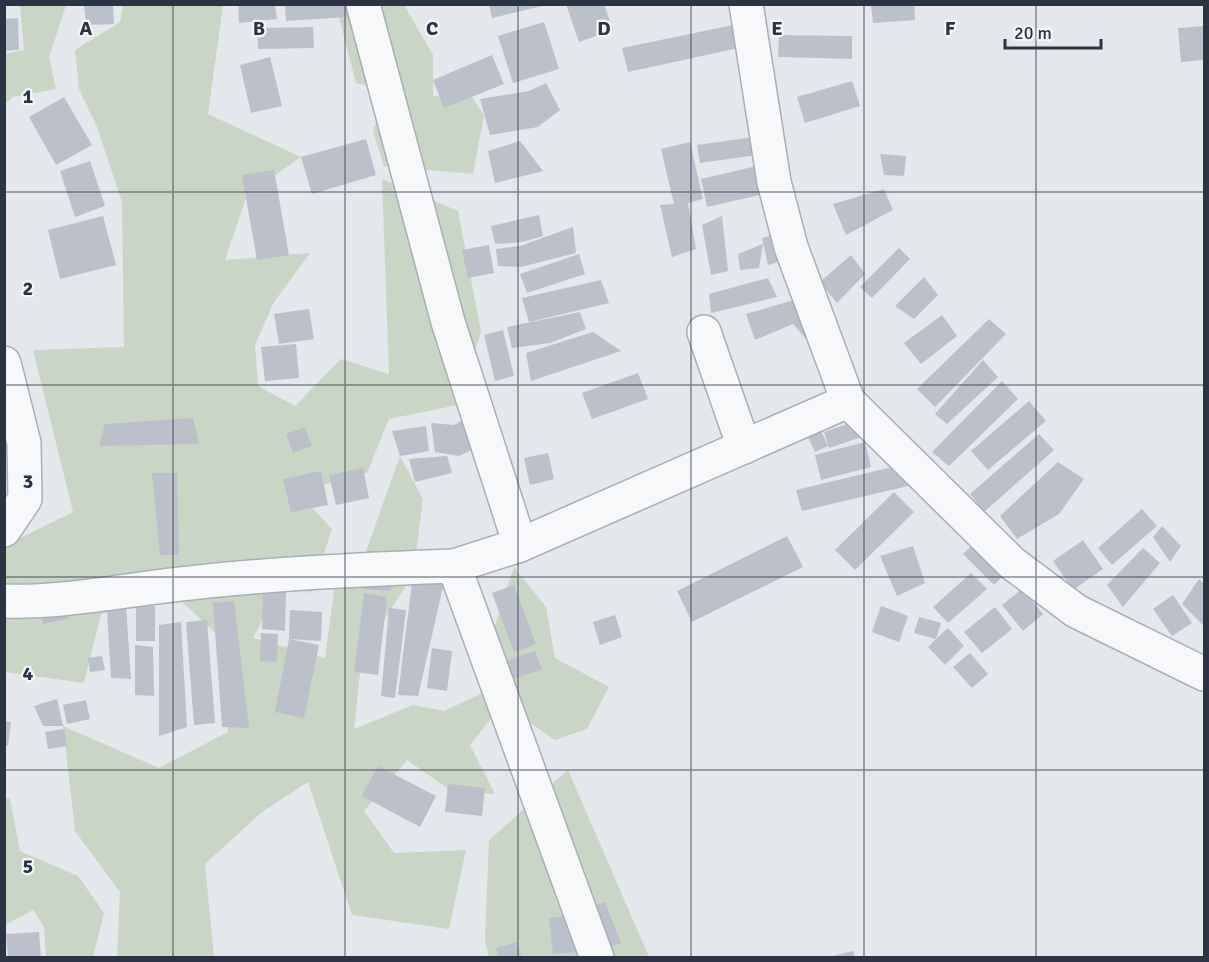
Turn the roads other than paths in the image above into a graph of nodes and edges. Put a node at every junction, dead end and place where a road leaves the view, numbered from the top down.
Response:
1 (363, 4) edge
2 (747, 4) edge
3 (704, 332) dead end
4 (4, 363) edge
5 (848, 401) junction
6 (744, 447) junction
7 (4, 530) edge
8 (520, 545) junction
9 (454, 566) junction
10 (6, 594) edge
11 (1204, 674) edge
12 (597, 957) edge

1 - 8 street
2 - 5 street
3 - 6 street
4 - 7 street
5 - 6 street
5 - 11 street
6 - 8 street
8 - 9 street
9 - 10 street
9 - 12 street

